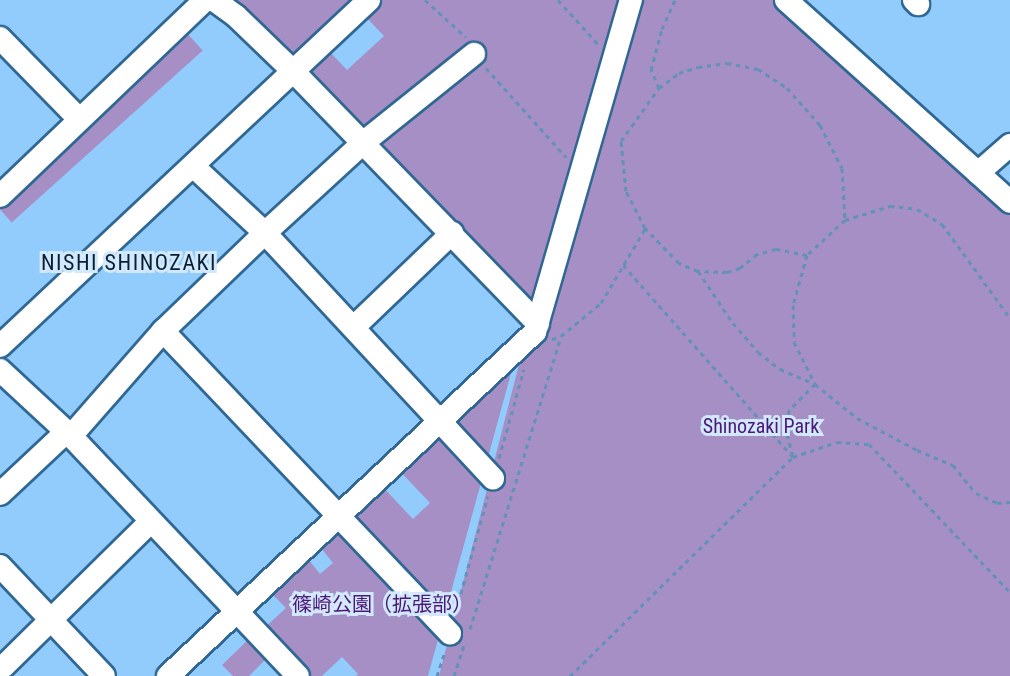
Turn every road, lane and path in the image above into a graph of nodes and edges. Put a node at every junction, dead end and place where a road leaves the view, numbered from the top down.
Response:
1 (205, 0) edge
2 (214, 0) edge
3 (369, 0) edge
4 (425, 0) edge
5 (558, 0) edge
6 (631, 0) edge
7 (675, 0) edge
8 (798, 4) edge
9 (0, 38) edge
10 (474, 54) junction
11 (614, 61) junction
12 (293, 71) junction
13 (659, 88) junction
14 (78, 119) junction
15 (364, 142) junction
16 (1010, 145) edge
17 (193, 166) junction
18 (581, 173) junction
19 (978, 173) junction
20 (0, 196) edge
21 (1010, 202) edge
22 (845, 220) junction
23 (645, 228) junction
24 (452, 233) junction
25 (265, 234) junction
26 (807, 255) junction
27 (623, 265) junction
28 (698, 270) junction
29 (1010, 318) edge
30 (354, 327) junction
31 (163, 331) junction
32 (544, 331) junction
33 (561, 336) junction
34 (0, 346) edge
35 (525, 368) dead end
36 (0, 370) edge
37 (815, 384) junction
38 (440, 420) junction
39 (68, 434) junction
40 (793, 457) junction
41 (493, 478) junction
42 (0, 494) edge
43 (1010, 502) edge
44 (338, 516) junction
45 (150, 522) junction
46 (0, 566) edge
47 (1010, 592) edge
48 (237, 612) junction
49 (50, 619) junction
50 (461, 636) junction
51 (4, 666) dead end
52 (104, 676) edge
53 (168, 676) edge
54 (298, 676) edge
55 (437, 676) edge
56 (454, 676) edge
57 (570, 676) edge

1 - 14 street
2 - 12 street
3 - 12 street
4 - 10 path
5 - 11 path
6 - 11 street
7 - 13 path
8 - 19 street
9 - 14 street
10 - 15 street
10 - 18 path
11 - 18 street
12 - 15 street
12 - 17 street
13 - 22 path
13 - 23 path
14 - 20 street
15 - 24 street
15 - 25 street
16 - 19 street
17 - 25 street
17 - 34 street
18 - 32 street
19 - 21 street
22 - 26 path
22 - 29 path
23 - 27 path
23 - 28 path
24 - 30 street
24 - 32 street
25 - 30 street
25 - 31 street
26 - 28 path
26 - 37 path
27 - 33 path
27 - 40 path
28 - 37 path
30 - 38 street
31 - 39 street
31 - 44 street
32 - 33 path
32 - 38 street
33 - 50 path
35 - 41 path
36 - 39 street
37 - 40 path
37 - 43 path
38 - 41 street
38 - 44 street
39 - 42 street
39 - 45 street
40 - 47 path
40 - 57 path
41 - 50 path
44 - 48 street
44 - 50 street
45 - 48 street
45 - 49 street
46 - 49 street
48 - 53 street
48 - 54 street
49 - 51 street
49 - 52 street
50 - 55 path
50 - 56 path

